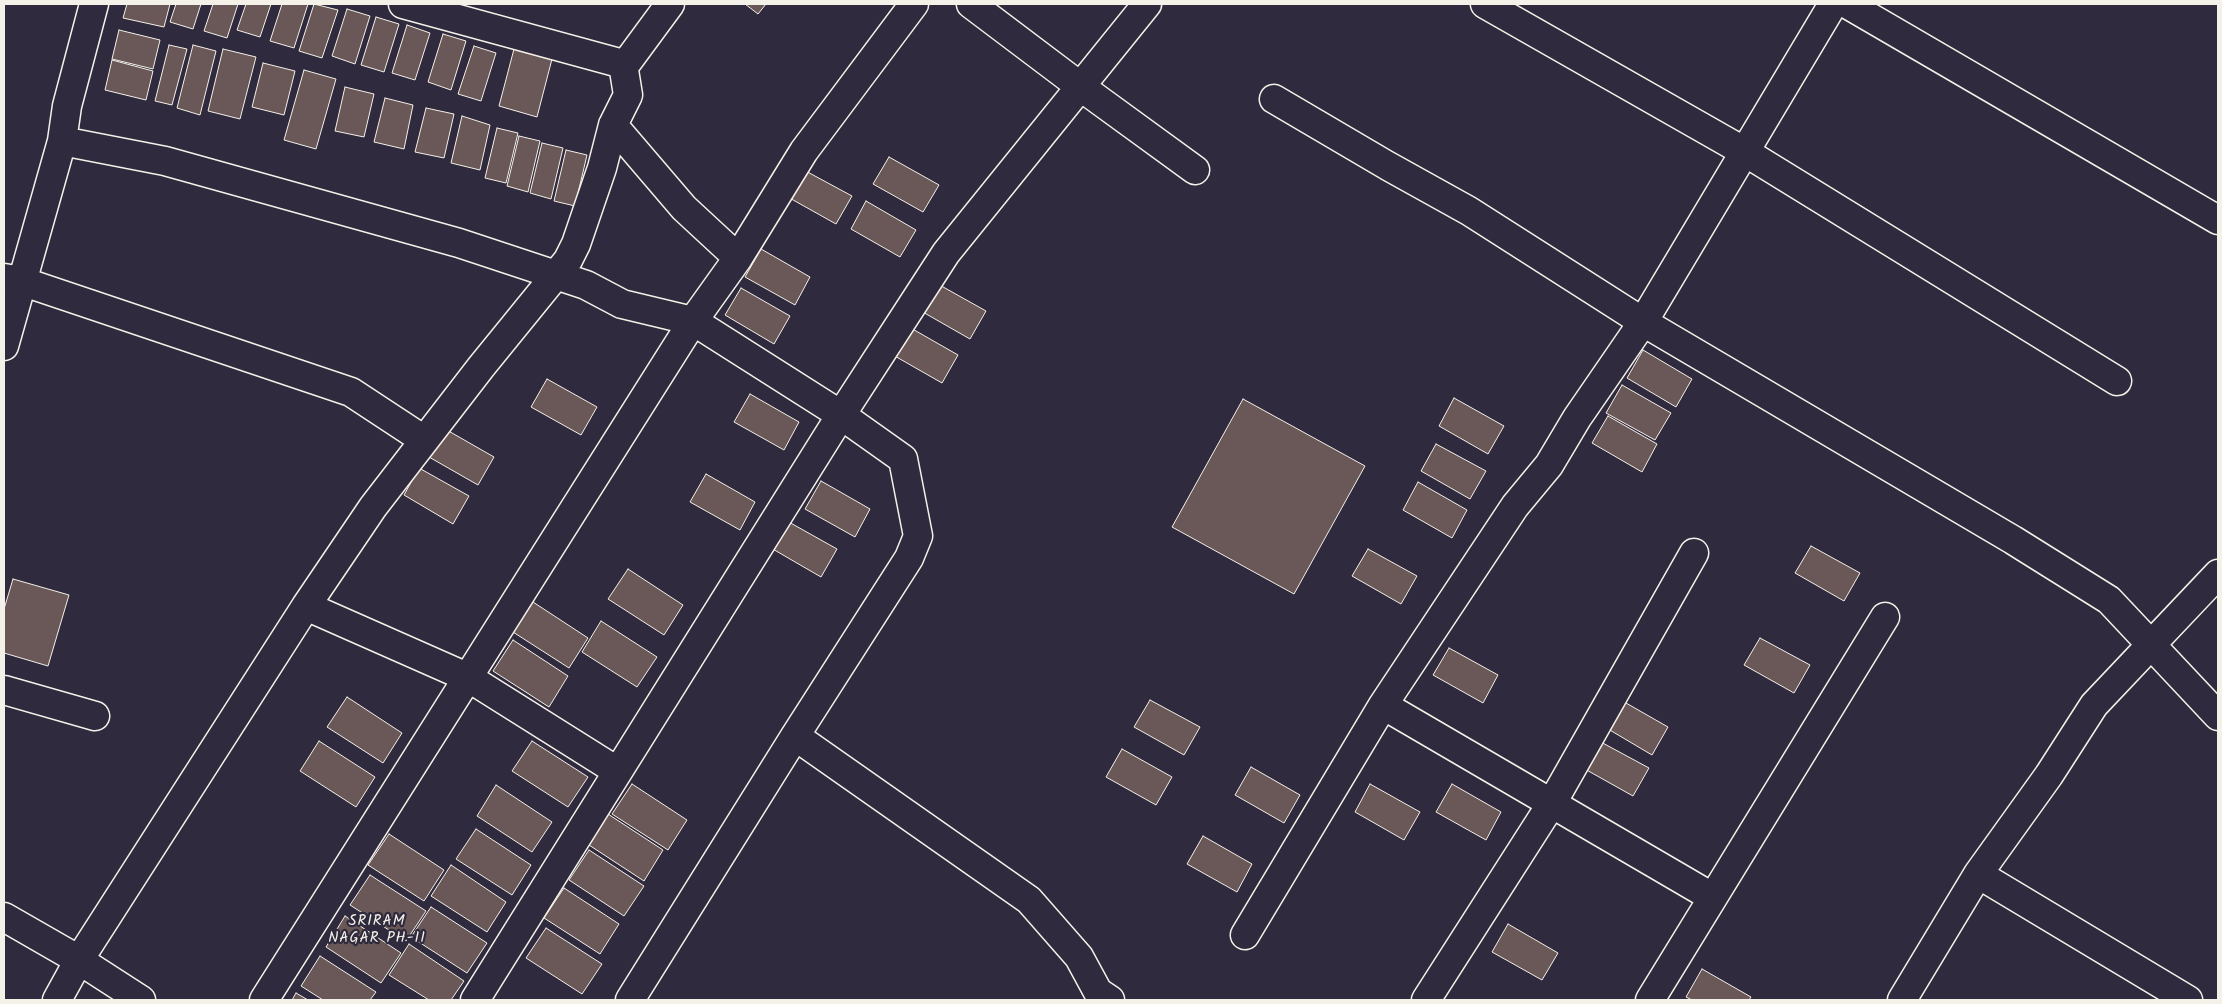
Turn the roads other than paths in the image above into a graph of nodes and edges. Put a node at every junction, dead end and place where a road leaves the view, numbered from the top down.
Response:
1 (94, 4) edge
2 (403, 4) edge
3 (670, 4) edge
4 (914, 4) edge
5 (972, 4) edge
6 (1147, 4) edge
7 (1485, 4) edge
8 (1833, 4) edge
9 (1847, 4) edge
10 (485, 15) edge
11 (623, 64) junction
12 (1081, 88) junction
13 (1274, 99) dead end
14 (613, 125) junction
15 (62, 140) junction
16 (1745, 152) junction
17 (1196, 170) dead end
18 (2218, 220) edge
19 (738, 258) junction
20 (555, 274) junction
21 (12, 279) edge
22 (693, 321) junction
23 (1643, 322) junction
24 (4, 346) edge
25 (2118, 381) dead end
26 (841, 415) junction
27 (424, 440) junction
28 (1694, 553) dead end
29 (2218, 574) edge
30 (306, 606) junction
31 (1885, 617) dead end
32 (2151, 643) junction
33 (469, 678) junction
34 (4, 690) edge
35 (1383, 705) junction
36 (95, 716) dead end
37 (2218, 716) edge
38 (795, 736) junction
39 (617, 771) junction
40 (1552, 803) junction
41 (1978, 874) junction
42 (1712, 896) junction
43 (4, 917) edge
44 (1245, 935) dead end
45 (79, 960) junction
46 (2184, 999) edge
47 (57, 1000) edge
48 (141, 1000) edge
49 (264, 1000) edge
50 (475, 1000) edge
51 (630, 1000) edge
52 (1110, 1000) edge
53 (1426, 1000) edge
54 (1650, 1000) edge
55 (1902, 1000) edge

1 - 15 street
2 - 10 street
3 - 11 street
4 - 19 street
5 - 12 street
6 - 12 street
7 - 16 street
8 - 16 street
9 - 18 street
10 - 11 street
11 - 14 street
12 - 17 street
12 - 26 street
13 - 23 street
14 - 19 street
14 - 20 street
15 - 20 street
15 - 21 street
16 - 23 street
16 - 25 street
19 - 22 street
20 - 22 street
20 - 27 street
21 - 24 street
21 - 27 street
22 - 26 street
22 - 33 street
23 - 32 street
23 - 35 street
26 - 38 street
26 - 39 street
27 - 30 street
28 - 40 street
29 - 32 street
30 - 33 street
30 - 45 street
31 - 42 street
32 - 37 street
32 - 41 street
33 - 39 street
33 - 49 street
34 - 36 street
35 - 40 street
35 - 44 street
38 - 51 street
38 - 52 street
39 - 50 street
40 - 42 street
40 - 53 street
41 - 46 street
41 - 55 street
42 - 54 street
43 - 45 street
45 - 47 street
45 - 48 street

